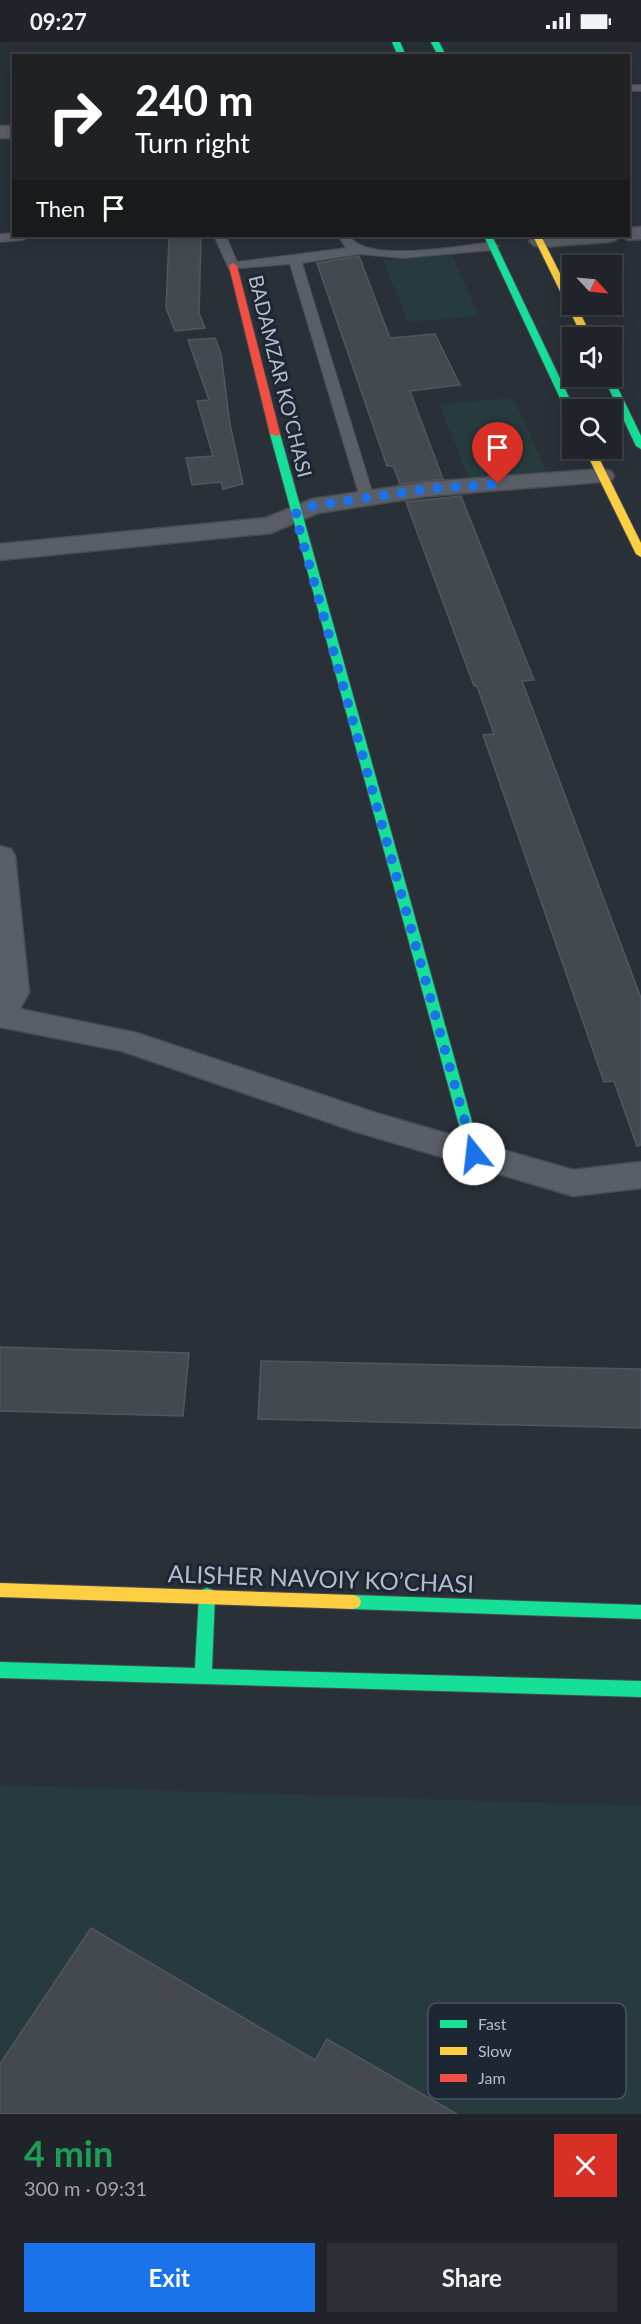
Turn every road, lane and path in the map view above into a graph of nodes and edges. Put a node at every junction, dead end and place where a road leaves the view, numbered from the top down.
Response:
1 (220, 237) edge
2 (345, 237) edge
3 (574, 237) edge
4 (539, 238) edge
5 (490, 241) edge
6 (358, 250) junction
7 (295, 260) junction
8 (233, 266) junction
9 (583, 327) edge
10 (612, 387) edge
11 (565, 399) edge
12 (641, 446) edge
13 (594, 459) edge
14 (602, 476) junction
15 (367, 498) junction
16 (295, 514) junction
17 (0, 552) edge
18 (641, 554) edge
19 (0, 856) edge
20 (0, 1016) edge
21 (474, 1154) junction
22 (641, 1176) edge
23 (0, 1590) edge
24 (207, 1595) junction
25 (641, 1612) edge
26 (0, 1670) edge
27 (203, 1676) junction
28 (641, 1689) edge

1 - 8 lane
2 - 6 lane
3 - 4 street
4 - 9 main road
5 - 6 lane
5 - 11 main road
6 - 7 lane
7 - 8 lane
7 - 15 lane
8 - 16 main road, BADAMZAR KO'CHASI
10 - 12 main road
13 - 14 main road
14 - 15 street
14 - 18 main road
15 - 16 street
16 - 17 street
16 - 21 main road, BADAMZAR KO'CHASI
19 - 20 street
20 - 21 street
21 - 22 street
23 - 24 main road, ALISHER NAVOIY KO’CHASI
24 - 25 main road, ALISHER NAVOIY KO’CHASI
24 - 27 main road
26 - 27 main road
27 - 28 main road

